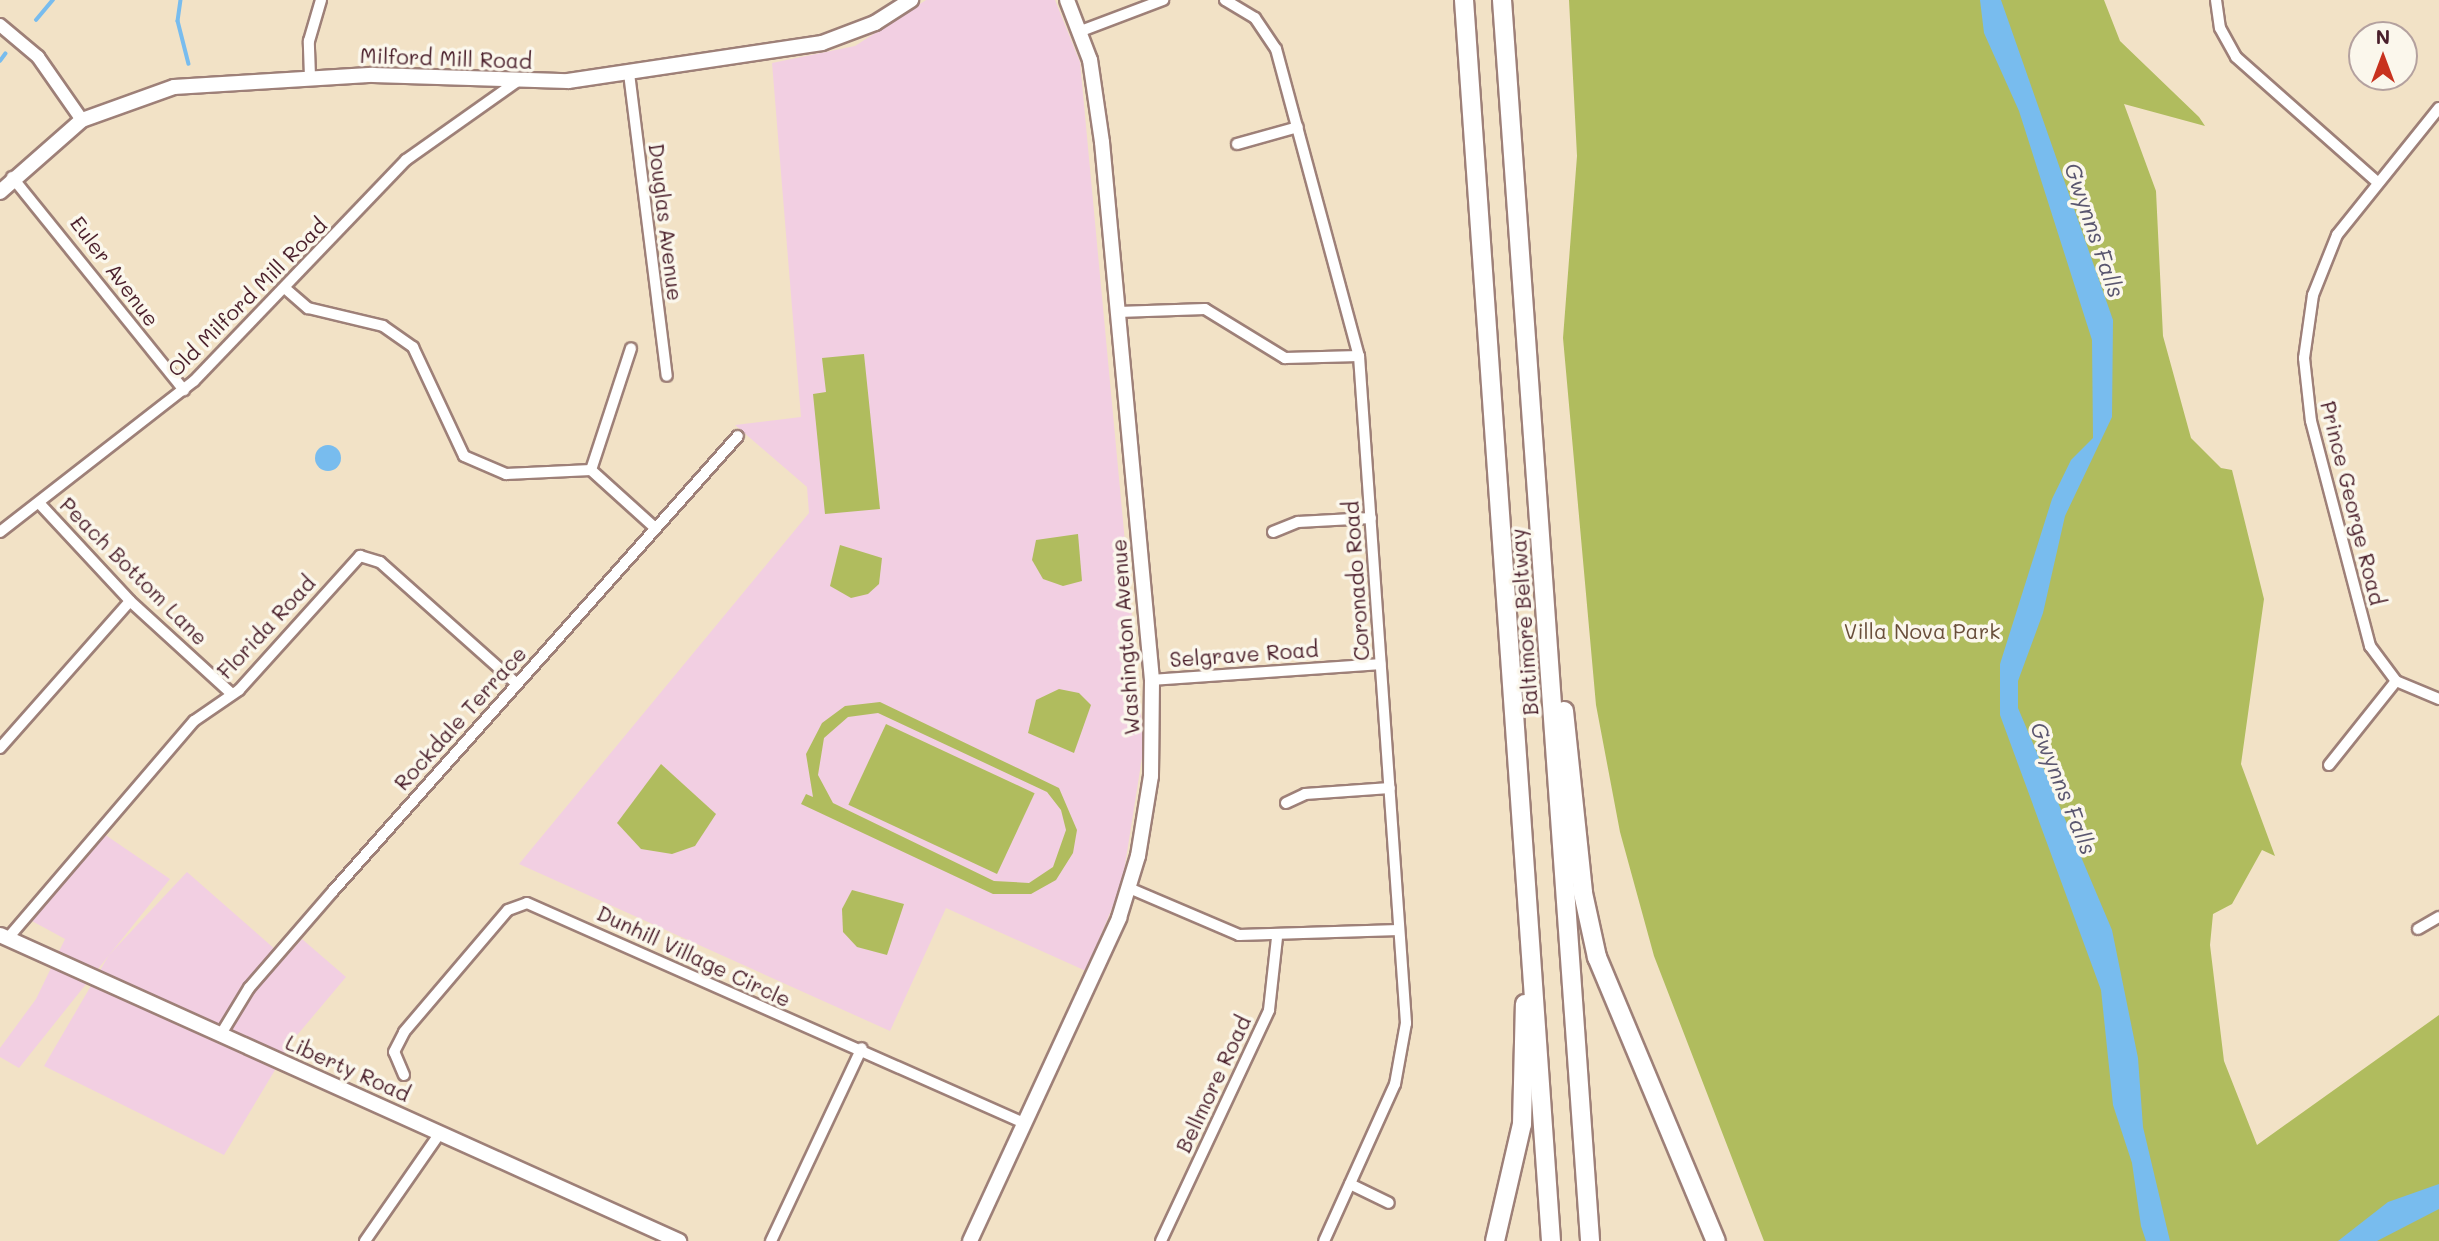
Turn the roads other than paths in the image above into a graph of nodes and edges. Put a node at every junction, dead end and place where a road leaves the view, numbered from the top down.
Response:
1 (321, 0) edge
2 (911, 0) edge
3 (1067, 0) edge
4 (1163, 0) edge
5 (1228, 0) edge
6 (1464, 0) edge
7 (1502, 0) edge
8 (2216, 0) edge
9 (0, 25) edge
10 (1081, 31) junction
11 (629, 73) junction
12 (310, 77) junction
13 (516, 82) junction
14 (2439, 108) edge
15 (82, 120) junction
16 (1298, 127) junction
17 (1237, 144) dead end
18 (12, 177) junction
19 (2376, 181) junction
20 (0, 192) edge
21 (287, 290) junction
22 (1118, 312) junction
23 (631, 348) dead end
24 (1359, 355) junction
25 (667, 376) dead end
26 (184, 390) junction
27 (738, 436) dead end
28 (591, 470) junction
29 (1538, 501) junction
30 (40, 504) junction
31 (1371, 518) junction
32 (654, 527) junction
33 (0, 532) edge
34 (1273, 532) dead end
35 (130, 601) junction
36 (1380, 664) junction
37 (1152, 680) junction
38 (2396, 681) junction
39 (517, 684) junction
40 (232, 694) junction
41 (2439, 699) edge
42 (0, 748) edge
43 (2329, 765) dead end
44 (1390, 788) junction
45 (1286, 803) dead end
46 (1129, 888) junction
47 (2439, 917) edge
48 (2418, 929) dead end
49 (1399, 930) junction
50 (4, 937) edge
51 (1277, 938) junction
52 (1530, 963) junction
53 (221, 1034) junction
54 (862, 1048) junction
55 (404, 1074) dead end
56 (1024, 1124) junction
57 (440, 1133) junction
58 (1350, 1184) junction
59 (1389, 1203) dead end
60 (365, 1241) edge
61 (679, 1241) edge
62 (771, 1241) edge
63 (970, 1241) edge
64 (1161, 1241) edge
65 (1324, 1241) edge
66 (1495, 1241) edge
67 (1551, 1241) edge
68 (1590, 1241) edge
69 (1716, 1241) edge

1 - 12 street
2 - 11 main road, Milford Mill Road
3 - 10 main road, Washington Avenue
4 - 10 street
5 - 16 street, Coronado Road
6 - 52 highway, Baltimore Beltway
7 - 29 highway, Baltimore Beltway
8 - 19 street
9 - 15 street
10 - 22 main road, Washington Avenue
11 - 13 main road, Milford Mill Road
11 - 25 street, Douglas Avenue
12 - 13 main road, Milford Mill Road
12 - 15 main road, Milford Mill Road
13 - 21 street, Old Milford Mill Road
14 - 19 street, Prince George Road
15 - 18 main road, Milford Mill Road
16 - 17 street
16 - 24 street, Coronado Road
18 - 20 main road, Milford Mill Road
18 - 26 street, Euler Avenue
19 - 38 street, Prince George Road
21 - 26 street, Old Milford Mill Road
21 - 28 street
22 - 24 street
22 - 37 main road, Washington Avenue
23 - 28 street
24 - 31 street, Coronado Road
26 - 30 street, Old Milford Mill Road
27 - 32 street, Rockdale Terrace
28 - 32 street
29 - 68 highway, Baltimore Beltway
29 - 69 highway
30 - 33 street, Old Milford Mill Road
30 - 35 street, Peach Bottom Lane
31 - 34 street
31 - 36 street, Coronado Road
32 - 39 street, Rockdale Terrace
35 - 40 street, Peach Bottom Lane
35 - 42 street
36 - 37 street, Selgrave Road
36 - 44 street, Coronado Road
37 - 46 main road, Washington Avenue
38 - 41 street
38 - 43 street
39 - 40 street, Florida Road
39 - 53 street, Rockdale Terrace
40 - 50 street, Florida Road
44 - 45 street
44 - 49 street, Coronado Road
46 - 51 street
46 - 56 main road, Washington Avenue
47 - 48 street
49 - 51 street
49 - 58 street, Coronado Road
50 - 53 main road, Liberty Road
51 - 64 street, Bellmore Road
52 - 66 highway
52 - 67 highway, Baltimore Beltway
53 - 57 main road, Liberty Road
54 - 55 street, Dunhill Village Circle
54 - 56 street
54 - 62 street
56 - 63 main road, Washington Avenue
57 - 60 street
57 - 61 main road, Liberty Road
58 - 59 street
58 - 65 street, Coronado Road

